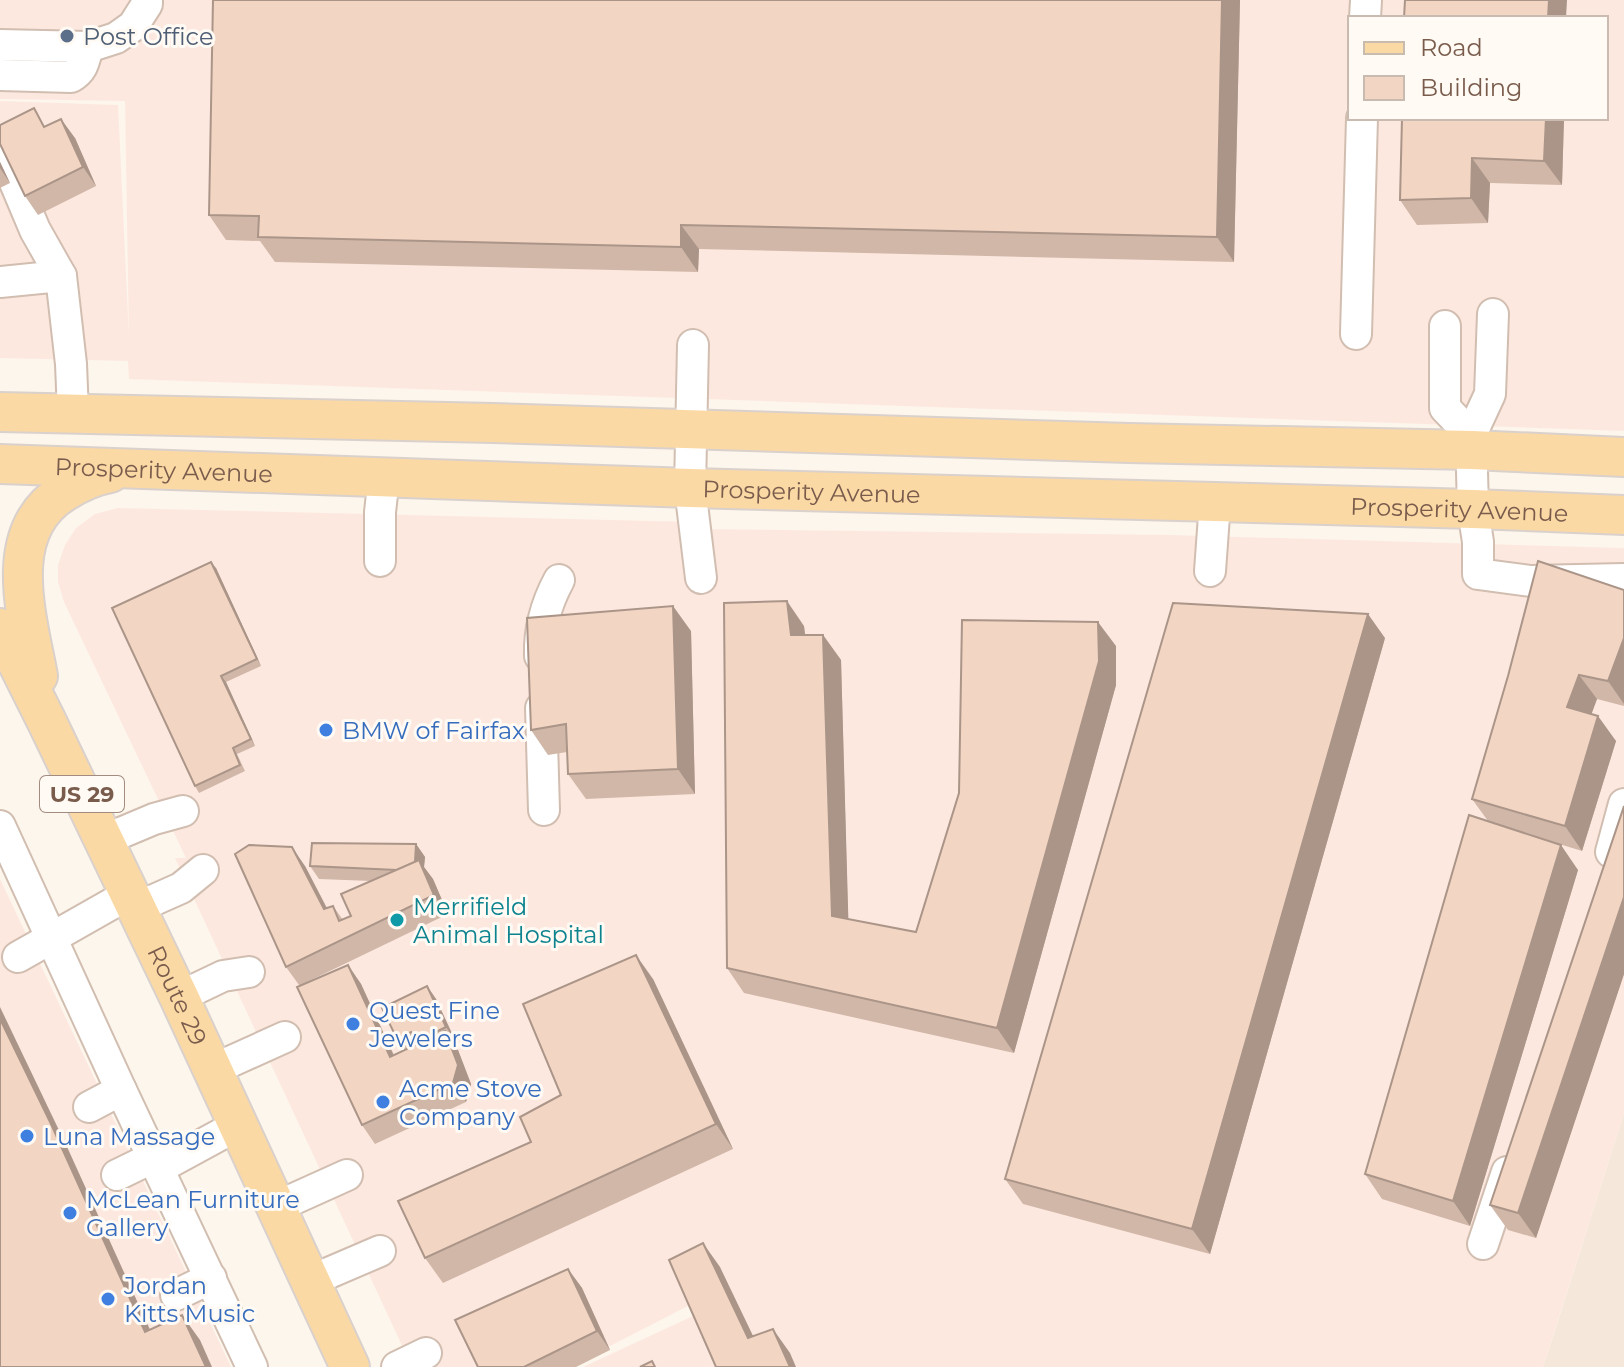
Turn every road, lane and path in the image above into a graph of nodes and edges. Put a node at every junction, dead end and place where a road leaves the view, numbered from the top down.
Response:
1 (147, 0) edge
2 (0, 45) edge
3 (88, 47) junction
4 (0, 75) edge
5 (1362, 120) edge
6 (0, 147) edge
7 (61, 276) junction
8 (0, 282) edge
9 (1493, 314) dead end
10 (1445, 326) dead end
11 (1356, 334) dead end
12 (693, 345) dead end
13 (0, 412) edge
14 (73, 413) junction
15 (692, 430) junction
16 (1472, 443) junction
17 (1624, 457) edge
18 (0, 464) edge
19 (150, 469) junction
20 (384, 477) junction
21 (690, 488) junction
22 (1215, 502) junction
23 (1473, 509) junction
24 (1624, 515) edge
25 (380, 561) dead end
26 (1210, 571) dead end
27 (701, 578) dead end
28 (1624, 579) edge
29 (559, 580) dead end
30 (2, 635) edge
31 (47, 722) junction
32 (1624, 804) edge
33 (544, 810) dead end
34 (183, 811) dead end
35 (0, 826) edge
36 (104, 840) junction
37 (203, 870) dead end
38 (1602, 885) edge
39 (133, 901) junction
40 (53, 939) junction
41 (18, 957) dead end
42 (249, 972) dead end
43 (179, 997) junction
44 (285, 1037) dead end
45 (212, 1070) junction
46 (121, 1090) junction
47 (89, 1107) dead end
48 (238, 1125) junction
49 (1518, 1139) edge
50 (156, 1162) junction
51 (117, 1175) dead end
52 (347, 1175) dead end
53 (276, 1207) junction
54 (1483, 1244) dead end
55 (380, 1251) dead end
56 (211, 1278) junction
57 (310, 1281) junction
58 (176, 1295) dead end
59 (426, 1353) dead end
60 (252, 1367) edge
61 (350, 1367) edge
62 (397, 1367) edge

1 - 3 lane
2 - 3 lane
3 - 4 lane
5 - 11 lane
6 - 7 lane
7 - 8 lane
7 - 14 lane
9 - 16 lane
10 - 16 lane
12 - 15 lane
13 - 14 main road
14 - 15 main road
15 - 16 main road
15 - 21 lane
16 - 17 main road
16 - 23 lane
18 - 19 main road, Prosperity Avenue
19 - 20 main road, Prosperity Avenue
19 - 31 main road
20 - 21 main road, Prosperity Avenue
20 - 25 lane
21 - 22 main road, Prosperity Avenue
21 - 27 lane
22 - 23 main road, Prosperity Avenue
22 - 26 lane
23 - 24 main road, Prosperity Avenue
23 - 28 lane
29 - 33 lane
30 - 31 main road, Route 29 / US 29
31 - 36 main road, Route 29 / US 29
32 - 38 lane
34 - 36 lane
35 - 40 lane
36 - 39 main road, Route 29 / US 29
37 - 39 lane
39 - 40 lane
39 - 43 main road, Route 29 / US 29
40 - 41 lane
40 - 46 lane
42 - 43 lane
43 - 45 main road, Route 29 / US 29
44 - 45 lane
45 - 48 main road, Route 29 / US 29
46 - 47 lane
46 - 50 lane
48 - 50 lane
48 - 53 main road, Route 29 / US 29
49 - 54 lane
50 - 51 lane
50 - 56 lane
52 - 53 lane
53 - 57 main road, Route 29 / US 29
55 - 57 lane
56 - 58 lane
56 - 60 lane
57 - 61 main road, Route 29 / US 29
59 - 62 lane

